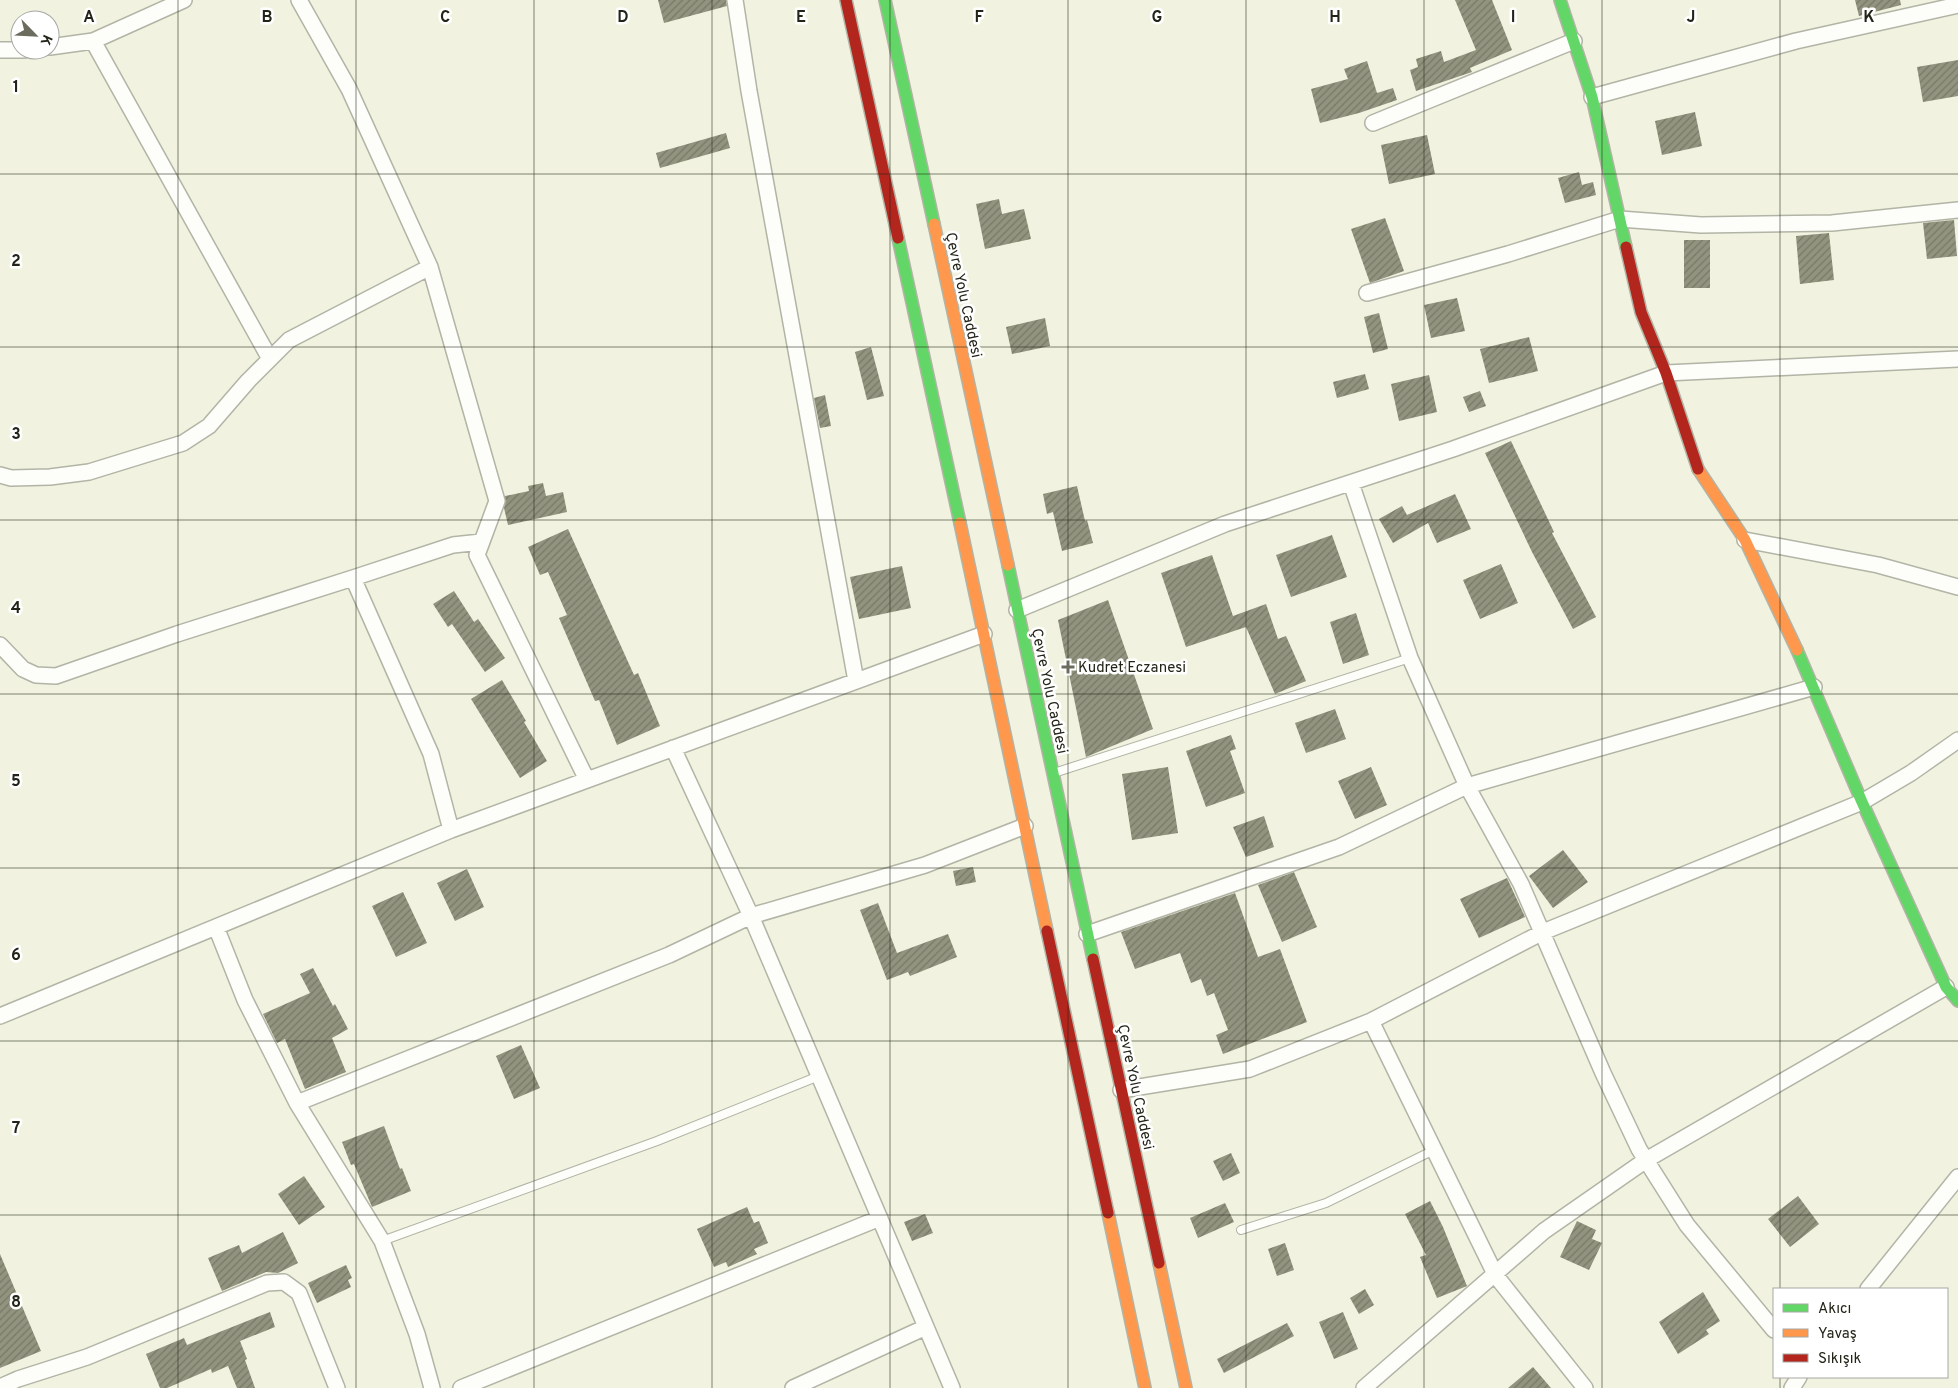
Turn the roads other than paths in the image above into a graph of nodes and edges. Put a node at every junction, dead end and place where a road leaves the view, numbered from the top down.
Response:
1 (184, 0) edge
2 (299, 0) edge
3 (735, 0) edge
4 (846, 0) edge
5 (885, 0) edge
6 (1560, 0) edge
7 (1958, 4) edge
8 (93, 41) junction
9 (1574, 42) junction
10 (60, 46) edge
11 (1592, 98) junction
12 (1373, 123) dead end
13 (1958, 210) edge
14 (1620, 219) junction
15 (430, 267) junction
16 (1367, 293) dead end
17 (1958, 358) edge
18 (270, 359) junction
19 (1666, 373) junction
20 (0, 475) edge
21 (1351, 483) junction
22 (1744, 540) junction
23 (481, 542) junction
24 (354, 578) junction
25 (1958, 587) edge
26 (1017, 610) junction
27 (984, 634) junction
28 (0, 645) edge
29 (1410, 658) junction
30 (856, 681) junction
31 (1814, 687) junction
32 (1958, 740) edge
33 (672, 748) junction
34 (1053, 774) junction
35 (586, 780) junction
36 (1467, 786) junction
37 (1862, 802) junction
38 (1025, 826) junction
39 (451, 830) junction
40 (751, 916) junction
41 (216, 927) junction
42 (1543, 932) junction
43 (1087, 934) junction
44 (1946, 987) junction
45 (1958, 1001) edge
46 (0, 1016) edge
47 (1371, 1022) junction
48 (819, 1076) junction
49 (1121, 1090) junction
50 (297, 1103) junction
51 (1434, 1150) junction
52 (1646, 1160) junction
53 (1958, 1177) edge
54 (880, 1218) junction
55 (1241, 1230) dead end
56 (382, 1241) junction
57 (1495, 1274) junction
58 (1869, 1288) edge
59 (926, 1327) junction
60 (1773, 1329) edge
61 (0, 1387) edge
62 (337, 1388) edge
63 (432, 1388) edge
64 (461, 1388) edge
65 (793, 1388) edge
66 (952, 1388) edge
67 (1145, 1388) edge
68 (1186, 1388) edge
69 (1364, 1388) edge
70 (1585, 1388) edge

1 - 8 street
2 - 15 street
3 - 30 street
4 - 27 main road
5 - 26 main road, Çevre Yolu Caddesi
6 - 9 main road
7 - 11 street
8 - 10 street
8 - 18 street
9 - 11 main road
9 - 12 street
11 - 14 main road
13 - 14 street
14 - 16 street
14 - 19 main road
15 - 18 street
15 - 23 street
17 - 19 street
18 - 20 street
19 - 21 street
19 - 22 main road
21 - 26 street
21 - 29 street
22 - 25 street
22 - 31 main road
23 - 24 street
23 - 35 street
24 - 28 street
24 - 39 street
26 - 34 main road, Çevre Yolu Caddesi
27 - 30 street
27 - 38 main road
29 - 34 lane
29 - 36 street
30 - 33 street
31 - 36 street
31 - 37 main road
32 - 37 street
33 - 35 street
33 - 40 street
34 - 43 main road, Çevre Yolu Caddesi
35 - 39 street
36 - 42 street
36 - 43 street
37 - 42 street
37 - 44 main road
38 - 40 street
38 - 67 main road
39 - 41 street
40 - 48 street
40 - 50 street
41 - 46 street
41 - 50 street
42 - 47 street
42 - 52 street
43 - 49 main road, Çevre Yolu Caddesi
44 - 45 main road
44 - 52 street
47 - 49 street
47 - 51 street
48 - 54 street
48 - 56 lane
49 - 68 main road, Çevre Yolu Caddesi
50 - 56 street
51 - 55 lane
51 - 57 street
52 - 57 street
52 - 60 street
53 - 58 street
54 - 59 street
54 - 64 street
56 - 63 street
57 - 69 street
57 - 70 street
59 - 65 street
59 - 66 street
61 - 62 street

